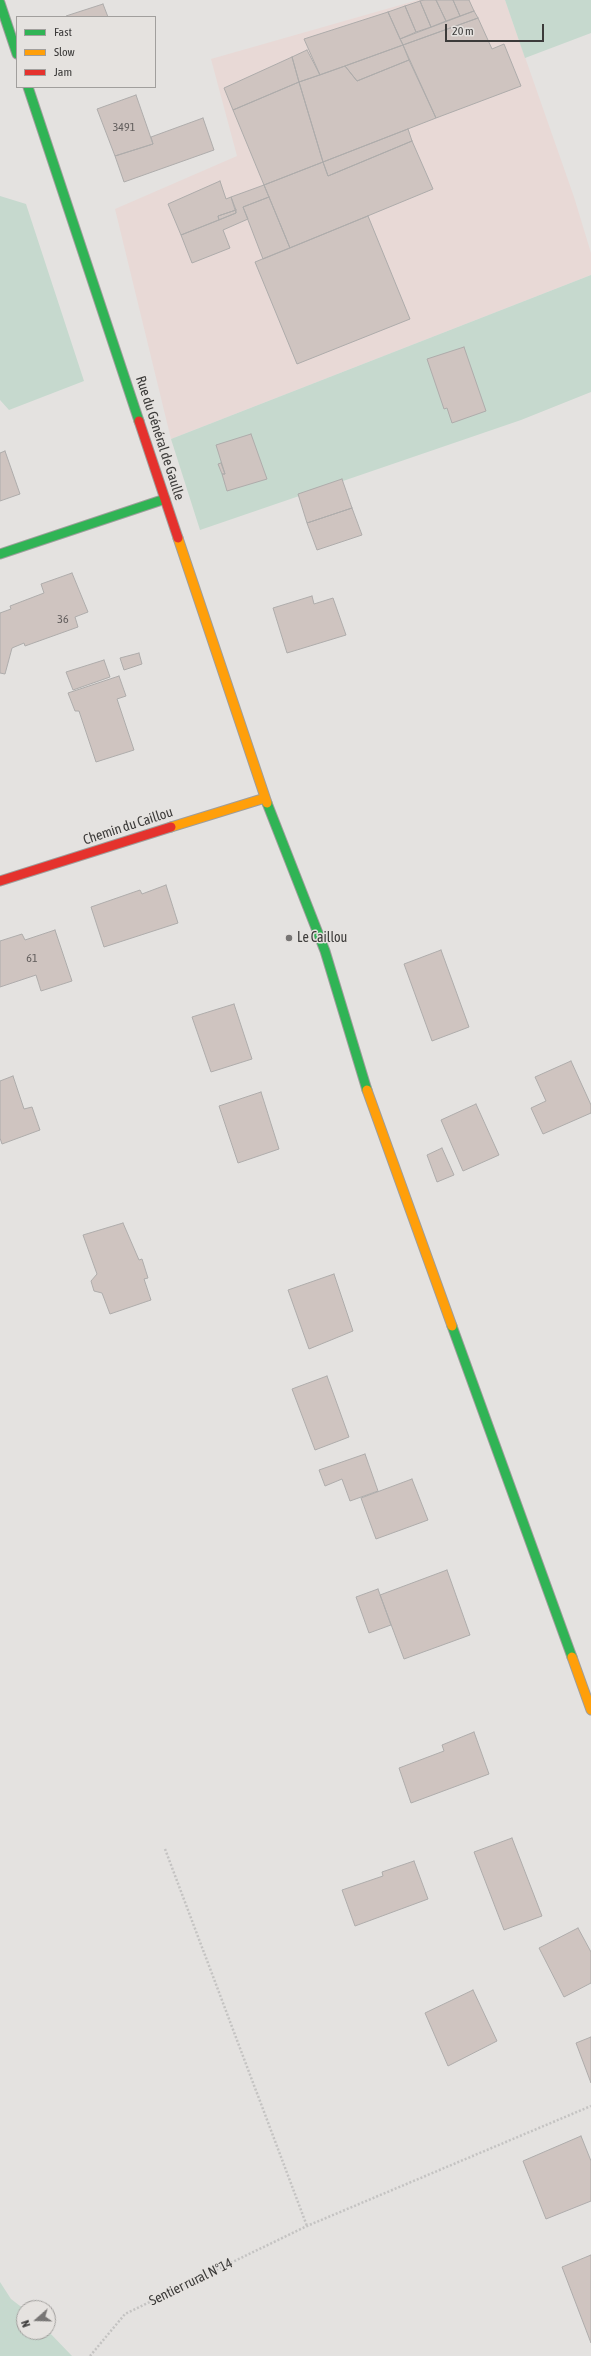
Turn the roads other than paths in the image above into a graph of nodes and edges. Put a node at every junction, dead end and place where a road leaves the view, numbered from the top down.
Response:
1 (0, 2) edge
2 (16, 51) edge
3 (28, 88) edge
4 (165, 499) junction
5 (0, 554) edge
6 (265, 798) junction
7 (0, 881) edge
8 (591, 1710) edge

1 - 2 main road
3 - 4 main road, Rue du Général de Gaulle
4 - 5 main road
4 - 6 main road, Rue du Général de Gaulle
6 - 7 main road, Chemin du Caillou
6 - 8 main road, Rue du Général de Gaulle

